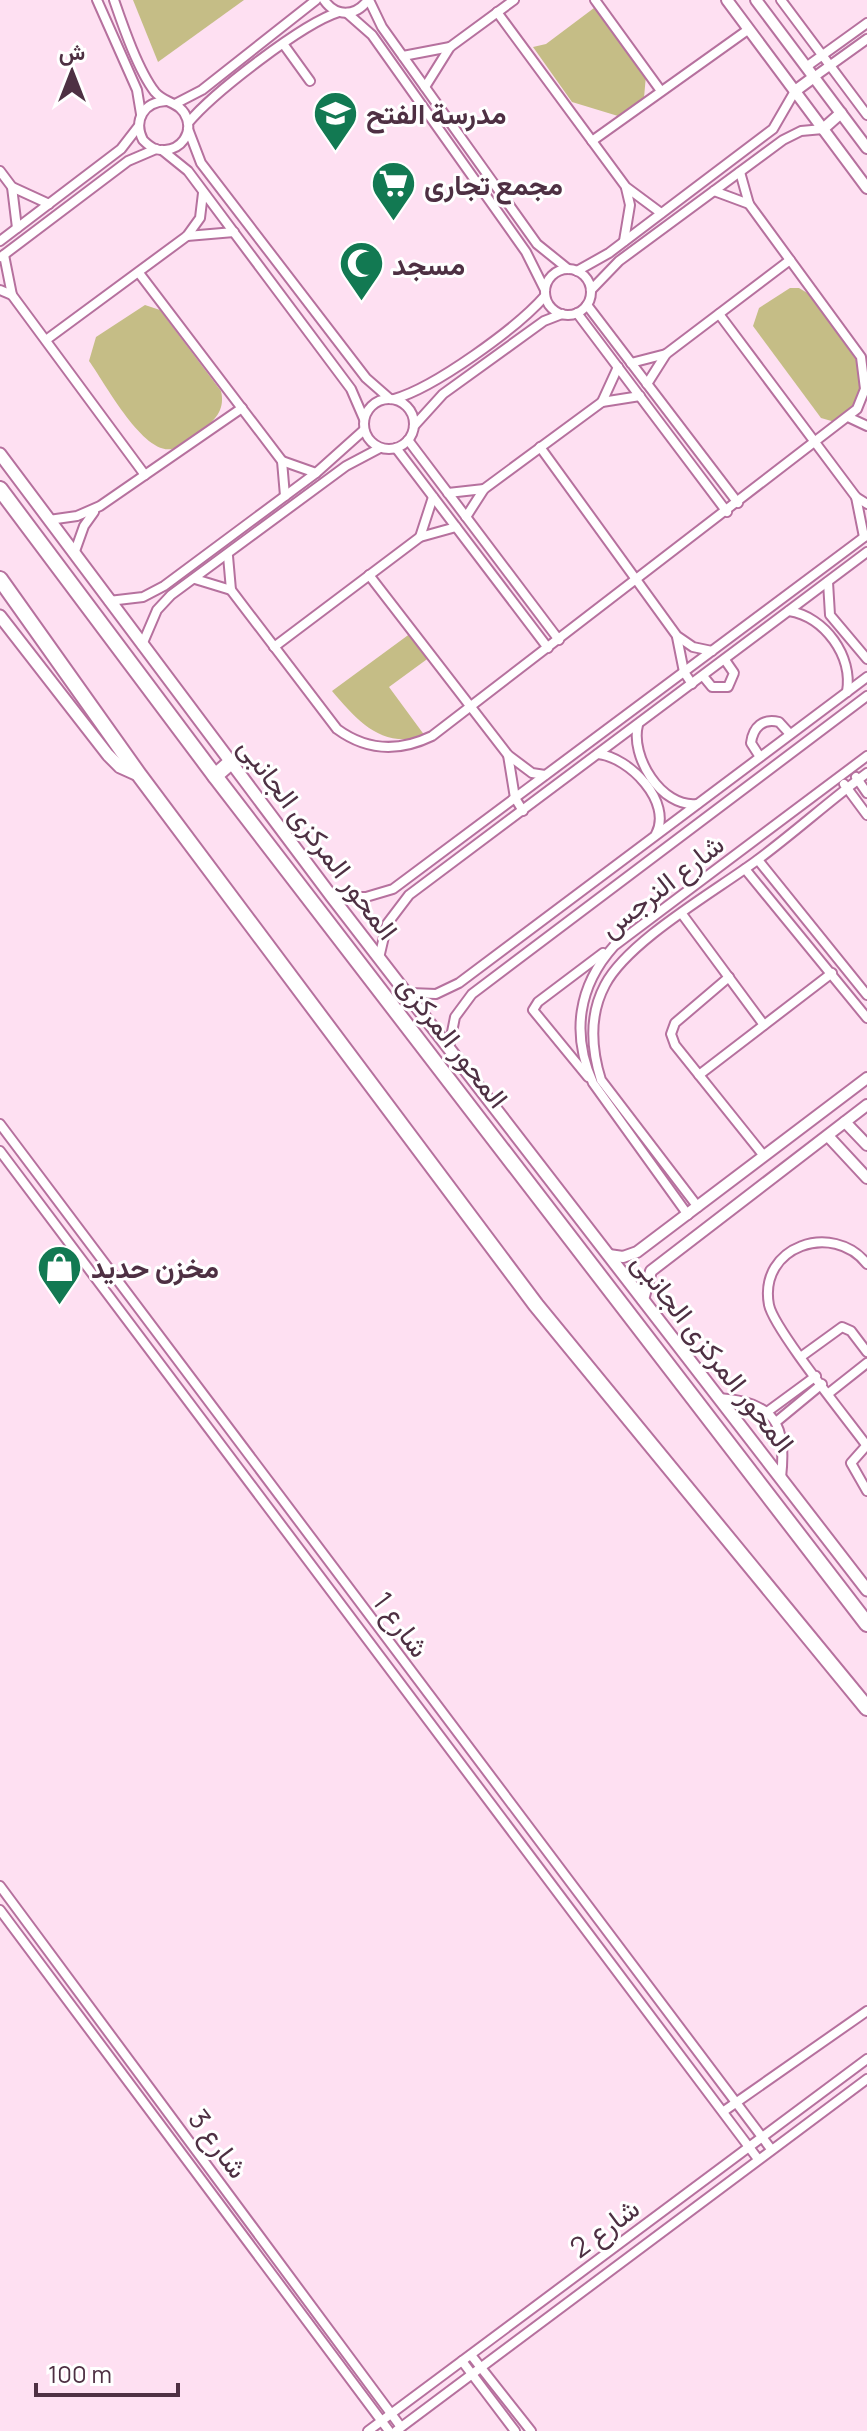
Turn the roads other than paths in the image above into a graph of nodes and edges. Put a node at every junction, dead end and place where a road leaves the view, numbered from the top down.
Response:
1 (97, 0) edge
2 (114, 0) edge
3 (316, 0) edge
4 (324, 0) edge
5 (368, 0) edge
6 (514, 0) edge
7 (595, 0) edge
8 (727, 0) edge
9 (756, 0) edge
10 (781, 0) edge
11 (497, 12) junction
12 (343, 13) junction
13 (867, 23) edge
14 (749, 29) junction
15 (867, 39) edge
16 (284, 45) junction
17 (450, 47) junction
18 (822, 55) junction
19 (403, 56) junction
20 (830, 65) junction
21 (806, 67) junction
22 (814, 77) junction
23 (310, 81) dead end
24 (425, 87) junction
25 (661, 91) junction
26 (795, 91) junction
27 (171, 102) junction
28 (841, 113) junction
29 (141, 114) junction
30 (867, 115) edge
31 (139, 126) junction
32 (188, 126) junction
33 (823, 129) junction
34 (863, 134) edge
35 (592, 141) junction
36 (867, 147) edge
37 (159, 150) junction
38 (0, 171) edge
39 (740, 172) junction
40 (12, 187) junction
41 (626, 187) junction
42 (867, 188) edge
43 (203, 191) junction
44 (714, 191) junction
45 (49, 204) junction
46 (749, 204) junction
47 (661, 213) junction
48 (17, 228) junction
49 (234, 232) junction
50 (187, 236) junction
51 (0, 241) edge
52 (624, 241) junction
53 (2, 256) edge
54 (790, 260) junction
55 (572, 270) junction
56 (139, 273) junction
57 (0, 290) edge
58 (591, 290) junction
59 (545, 293) junction
60 (12, 295) junction
61 (587, 305) junction
62 (577, 313) junction
63 (562, 314) junction
64 (719, 314) junction
65 (46, 340) junction
66 (666, 354) junction
67 (631, 363) junction
68 (618, 367) junction
69 (647, 384) junction
70 (640, 396) junction
71 (392, 399) junction
72 (864, 401) edge
73 (602, 402) junction
74 (242, 408) junction
75 (850, 418) junction
76 (364, 419) junction
77 (414, 426) junction
78 (867, 426) edge
79 (364, 430) junction
80 (408, 440) junction
81 (816, 444) junction
82 (540, 447) junction
83 (380, 448) junction
84 (396, 448) junction
85 (0, 454) edge
86 (282, 461) junction
87 (316, 473) junction
88 (145, 475) junction
89 (0, 489) edge
90 (484, 489) junction
91 (448, 493) junction
92 (285, 496) junction
93 (433, 497) junction
94 (856, 497) junction
95 (738, 503) junction
96 (867, 504) edge
97 (100, 506) junction
98 (727, 512) junction
99 (466, 517) junction
100 (49, 520) junction
101 (456, 527) junction
102 (865, 536) edge
103 (420, 537) junction
104 (867, 552) edge
105 (74, 554) junction
106 (228, 556) junction
107 (369, 575) junction
108 (0, 579) edge
109 (195, 579) junction
110 (636, 580) junction
111 (828, 582) junction
112 (231, 590) junction
113 (109, 601) junction
114 (789, 611) junction
115 (0, 616) edge
116 (677, 636) junction
117 (559, 640) junction
118 (142, 645) junction
119 (274, 647) junction
120 (548, 648) junction
121 (712, 651) junction
122 (867, 659) edge
123 (725, 660) junction
124 (684, 672) junction
125 (703, 676) junction
126 (867, 677) edge
127 (692, 684) junction
128 (847, 692) junction
129 (867, 696) edge
130 (470, 707) junction
131 (638, 725) junction
132 (790, 734) junction
133 (598, 754) junction
134 (508, 755) junction
135 (867, 756) edge
136 (760, 757) junction
137 (231, 762) junction
138 (850, 769) junction
139 (867, 773) edge
140 (546, 775) junction
141 (140, 776) junction
142 (215, 776) junction
143 (838, 778) junction
144 (857, 780) junction
145 (847, 788) junction
146 (867, 793) edge
147 (515, 798) junction
148 (698, 804) junction
149 (523, 811) junction
150 (867, 815) edge
151 (656, 835) junction
152 (758, 860) junction
153 (745, 869) junction
154 (332, 897) junction
155 (682, 914) junction
156 (614, 946) junction
157 (379, 958) junction
158 (832, 973) junction
159 (729, 977) junction
160 (410, 993) junction
161 (867, 995) edge
162 (867, 1018) edge
163 (764, 1025) junction
164 (449, 1047) junction
165 (699, 1075) junction
166 (867, 1078) edge
167 (593, 1083) junction
168 (867, 1105) edge
169 (845, 1122) junction
170 (0, 1124) edge
171 (828, 1136) junction
172 (867, 1145) edge
173 (0, 1151) edge
174 (764, 1156) junction
175 (867, 1178) edge
176 (698, 1207) junction
177 (688, 1215) junction
178 (652, 1241) junction
179 (609, 1255) junction
180 (663, 1260) junction
181 (867, 1264) edge
182 (643, 1300) junction
183 (867, 1352) edge
184 (802, 1356) junction
185 (867, 1363) edge
186 (816, 1376) junction
187 (822, 1384) junction
188 (195, 1386) junction
189 (829, 1393) junction
190 (184, 1394) junction
191 (719, 1398) junction
192 (767, 1412) junction
193 (776, 1422) junction
194 (867, 1445) edge
195 (781, 1478) junction
196 (867, 1491) edge
197 (867, 1590) edge
198 (867, 1624) edge
199 (867, 1708) edge
200 (478, 1760) junction
201 (465, 1769) junction
202 (0, 1886) edge
203 (0, 1910) edge
204 (867, 2011) edge
205 (867, 2059) edge
206 (867, 2079) edge
207 (737, 2102) junction
208 (724, 2111) junction
209 (762, 2136) junction
210 (749, 2146) junction
211 (771, 2149) junction
212 (758, 2159) junction
213 (471, 2355) junction
214 (462, 2361) junction
215 (480, 2366) junction
216 (471, 2374) junction
217 (392, 2413) junction
218 (382, 2421) junction
219 (399, 2429) edge
220 (368, 2431) edge
221 (389, 2431) edge
222 (515, 2431) edge
223 (531, 2431) edge

1 - 29 street
2 - 27 street
3 - 27 street
4 - 12 street
5 - 12 street
5 - 19 street
6 - 11 street
7 - 25 street
8 - 14 street
9 - 21 street
10 - 18 street
11 - 17 street
11 - 35 street
12 - 16 street
12 - 59 street
13 - 18 street
14 - 25 street
14 - 26 street
15 - 20 street
16 - 23 street
16 - 32 street
17 - 19 street
17 - 24 street
18 - 20 street
18 - 21 street
19 - 24 street
20 - 22 street
20 - 30 street
21 - 22 street
22 - 26 street
22 - 28 street
24 - 55 street
25 - 35 street
26 - 33 street
26 - 47 street
27 - 29 street
27 - 32 street
28 - 33 street
28 - 34 street
29 - 31 street
31 - 37 street
31 - 45 street
32 - 37 street
32 - 71 street
33 - 39 street
33 - 42 street
34 - 36 street
35 - 41 street
37 - 43 street
37 - 53 street
38 - 40 street
39 - 44 street
39 - 46 street
40 - 45 street
40 - 48 street
41 - 47 street
41 - 52 street
43 - 49 street
43 - 50 street
44 - 46 street
44 - 58 street
45 - 48 street
46 - 54 street
47 - 52 street
48 - 51 street
49 - 50 street
49 - 76 street
50 - 56 street
52 - 55 street
53 - 60 street
54 - 64 street
54 - 72 street
55 - 58 street
55 - 59 street
56 - 65 street
56 - 74 street
57 - 60 street
58 - 61 street
59 - 63 street
59 - 71 street
60 - 65 street
61 - 62 street
61 - 67 street
62 - 63 street
62 - 68 street
63 - 77 street
64 - 66 street
64 - 81 street
65 - 88 street
66 - 67 street
66 - 69 street
67 - 69 street
68 - 70 street
68 - 73 street
69 - 95 street
70 - 73 street
70 - 98 street
71 - 76 street
71 - 77 street
72 - 75 street
73 - 82 street
74 - 86 street
74 - 88 street
75 - 78 street
75 - 81 street
76 - 79 street
77 - 80 street
79 - 83 street
79 - 87 street
80 - 84 street
80 - 91 street
81 - 94 street
81 - 95 street
82 - 90 street
82 - 110 street
83 - 84 street
83 - 106 street
84 - 93 street
85 - 100 main road, المحور المركزى الجانبى
86 - 87 street
86 - 92 street
87 - 92 street
88 - 97 street
89 - 142 highway, المحور المركزى
90 - 91 street
90 - 99 street
91 - 99 street
92 - 113 street
93 - 101 street
93 - 103 street
94 - 96 street
94 - 102 street
95 - 98 street
97 - 100 street
97 - 105 street
98 - 110 street
99 - 117 street
100 - 105 main road, المحور المركزى الجانبى
101 - 103 street
101 - 120 street
102 - 121 street
103 - 107 street
104 - 111 street
105 - 113 main road, المحور المركزى الجانبى
106 - 109 street
106 - 112 street
107 - 119 street
107 - 130 street
108 - 141 highway
109 - 112 street
109 - 118 street
110 - 116 street
110 - 117 street
111 - 114 street
111 - 122 street
112 - 119 street
113 - 118 main road, المحور المركزى الجانبى
114 - 123 street
114 - 128 street
115 - 141 main road
116 - 121 street
116 - 124 street
117 - 120 street
118 - 137 main road, المحور المركزى الجانبى
119 - 130 street
120 - 130 street
121 - 124 street
123 - 125 street
123 - 125 street
124 - 127 street
124 - 140 street
125 - 127 street
126 - 128 street
127 - 131 street
128 - 132 street
129 - 164 street
130 - 134 street
131 - 133 street
131 - 148 street
132 - 136 street
132 - 136 street
133 - 149 street
133 - 151 street
134 - 140 street
134 - 147 street
135 - 138 street, شارع النرجس
136 - 148 street
137 - 142 highway
137 - 154 main road, المحور المركزى الجانبى
138 - 143 street, شارع النرجس
138 - 144 street
139 - 144 street, شارع النرجس
140 - 147 street
141 - 199 highway
142 - 198 highway, المحور المركزى
143 - 145 street
143 - 156 street, شارع النرجس
144 - 145 street, شارع النرجس
144 - 146 street
145 - 150 street
145 - 152 street, شارع النرجس
147 - 149 street
147 - 154 street
148 - 151 street
149 - 157 street
151 - 160 street
152 - 153 street, شارع النرجس
152 - 161 street
153 - 155 street, شارع النرجس
153 - 158 street
154 - 157 main road, المحور المركزى الجانبى
155 - 159 street
155 - 176 street, شارع النرجس
156 - 167 street, شارع النرجس
156 - 167 street
157 - 160 main road, المحور المركزى الجانبى
158 - 162 street
158 - 163 street
159 - 163 street
159 - 165 street
160 - 164 main road, المحور المركزى الجانبى
163 - 165 street
164 - 179 main road, المحور المركزى الجانبى
165 - 174 street
166 - 174 street
167 - 177 street, شارع النرجس
168 - 169 street
169 - 171 street
169 - 172 street
170 - 188 street, شارع 1
171 - 175 street
171 - 180 street
173 - 190 street, شارع 1
174 - 176 street
176 - 177 street
177 - 178 street
178 - 179 street
178 - 180 street
179 - 182 main road, المحور المركزى الجانبى
180 - 182 street
181 - 184 street
182 - 191 main road, المحور المركزى الجانبى
183 - 184 street
184 - 186 street
185 - 189 street
186 - 187 street
186 - 192 street
187 - 189 street
187 - 193 street
188 - 190 street
188 - 200 street, شارع 1
189 - 194 street
190 - 201 street, شارع 1
191 - 192 street
191 - 195 main road, المحور المركزى الجانبى
192 - 193 street
193 - 195 street
194 - 196 street
195 - 197 main road, المحور المركزى الجانبى
200 - 201 street
200 - 207 street, شارع 1
201 - 208 street, شارع 1
202 - 217 street, شارع 3
203 - 218 street, شارع 3
204 - 207 street
205 - 209 street, شارع 2
206 - 211 street, شارع 2
207 - 208 street
207 - 209 street, شارع 1
208 - 210 street, شارع 1
209 - 210 street, شارع 2
209 - 211 street, شارع 1
210 - 212 street, شارع 1
210 - 213 street, شارع 2
211 - 212 street, شارع 2
212 - 215 street, شارع 2
213 - 214 street, شارع 2
213 - 215 street
214 - 216 street
214 - 217 street, شارع 2
215 - 216 street, شارع 2
215 - 223 street
216 - 219 street, شارع 2
216 - 222 street
217 - 218 street, شارع 2
217 - 219 street, شارع 3
218 - 220 street, شارع 2
218 - 221 street, شارع 3

